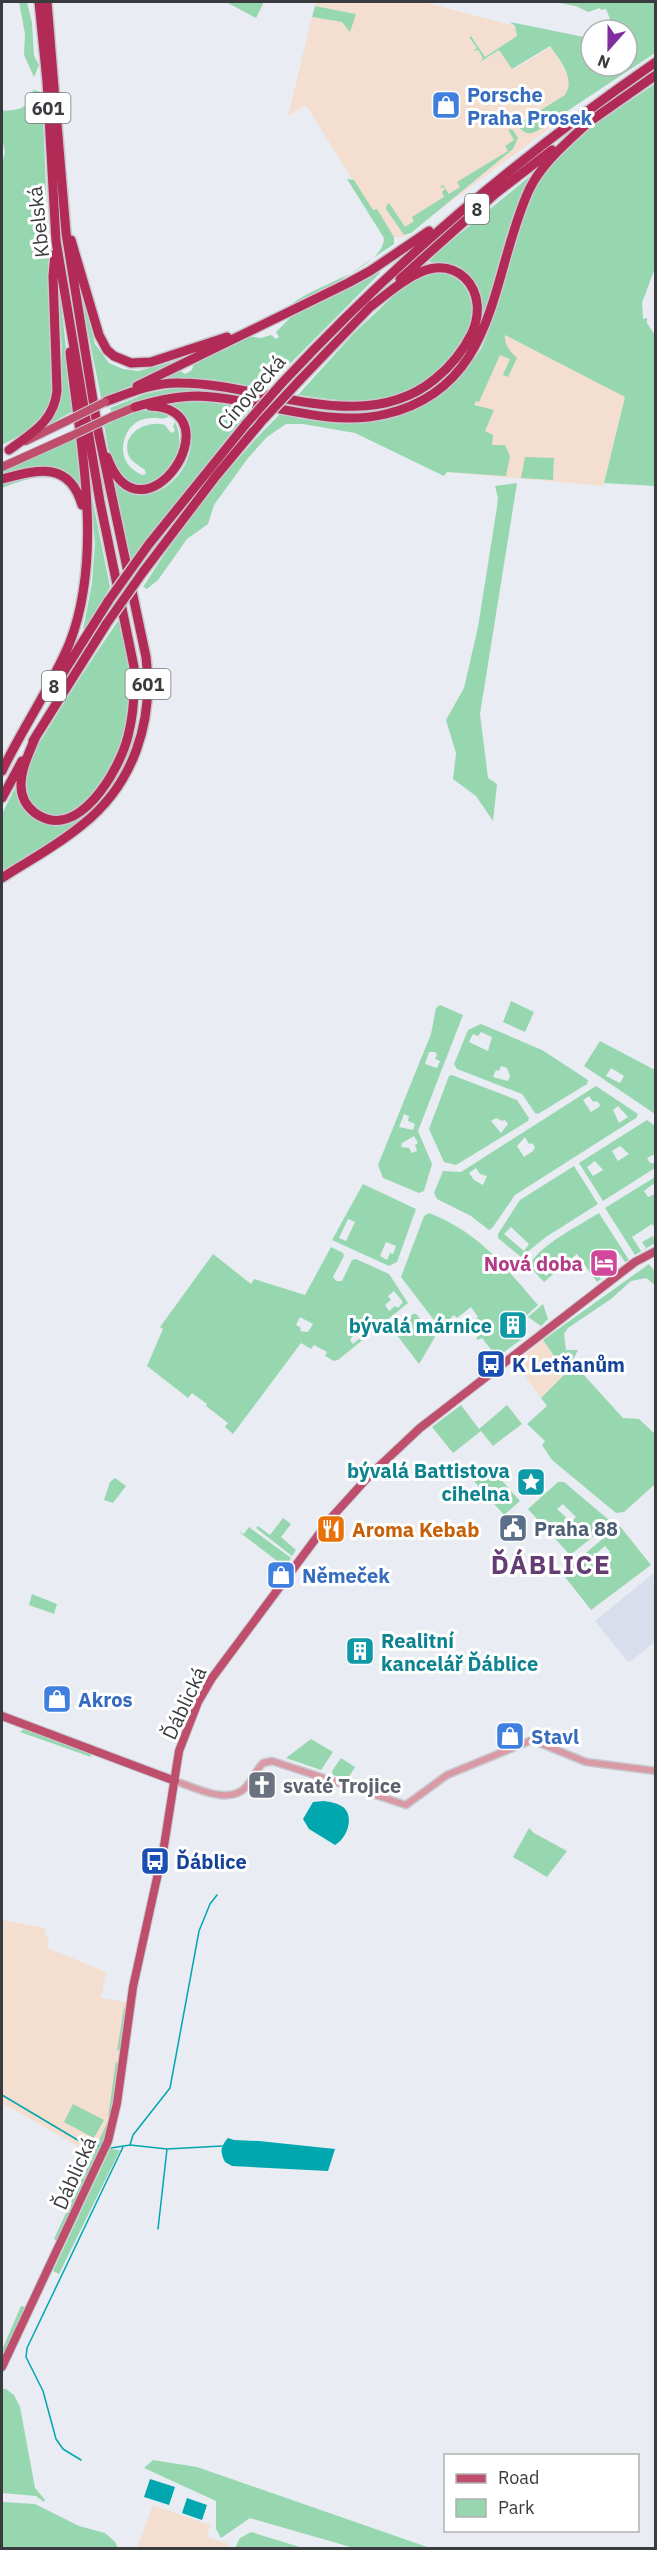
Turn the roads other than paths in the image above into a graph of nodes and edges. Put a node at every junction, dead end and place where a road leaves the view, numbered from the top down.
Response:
1 (39, 2) edge
2 (47, 2) edge
3 (656, 62) edge
4 (656, 75) edge
5 (592, 119) junction
6 (465, 206) junction
7 (64, 218) junction
8 (57, 241) junction
9 (65, 296) junction
10 (370, 307) junction
11 (261, 325) junction
12 (105, 402) junction
13 (135, 407) junction
14 (94, 434) junction
15 (5, 452) edge
16 (2, 467) edge
17 (2, 479) edge
18 (88, 540) junction
19 (36, 736) junction
20 (2, 772) edge
21 (2, 798) edge
22 (2, 878) edge
23 (656, 1251) edge
24 (2, 1716) edge
25 (656, 1771) edge
26 (175, 1781) junction
27 (2, 2367) edge

1 - 8 highway, Kbelská / 601
2 - 7 highway, Kbelská / 601
3 - 6 highway, Cínovecká / 8
4 - 5 highway, 8
5 - 10 highway, Cínovecká / 8
5 - 13 highway
6 - 11 highway
6 - 20 highway, Cínovecká / 8, bridge
7 - 11 highway
7 - 14 highway, Kbelská / 601
8 - 9 highway, Kbelská / 601
8 - 15 highway
9 - 14 highway, Kbelská / 601
9 - 18 highway, 601
10 - 12 highway
10 - 19 highway, Cínovecká / 8, bridge
11 - 12 highway
12 - 15 main road, bridge
13 - 14 highway
13 - 16 main road, bridge
14 - 19 highway, 601
14 - 22 highway, 601
17 - 18 highway
18 - 20 highway
19 - 21 highway, Cínovecká / 8
23 - 26 main road, Ďáblická
24 - 26 main road
25 - 26 street
26 - 27 main road, Ďáblická

